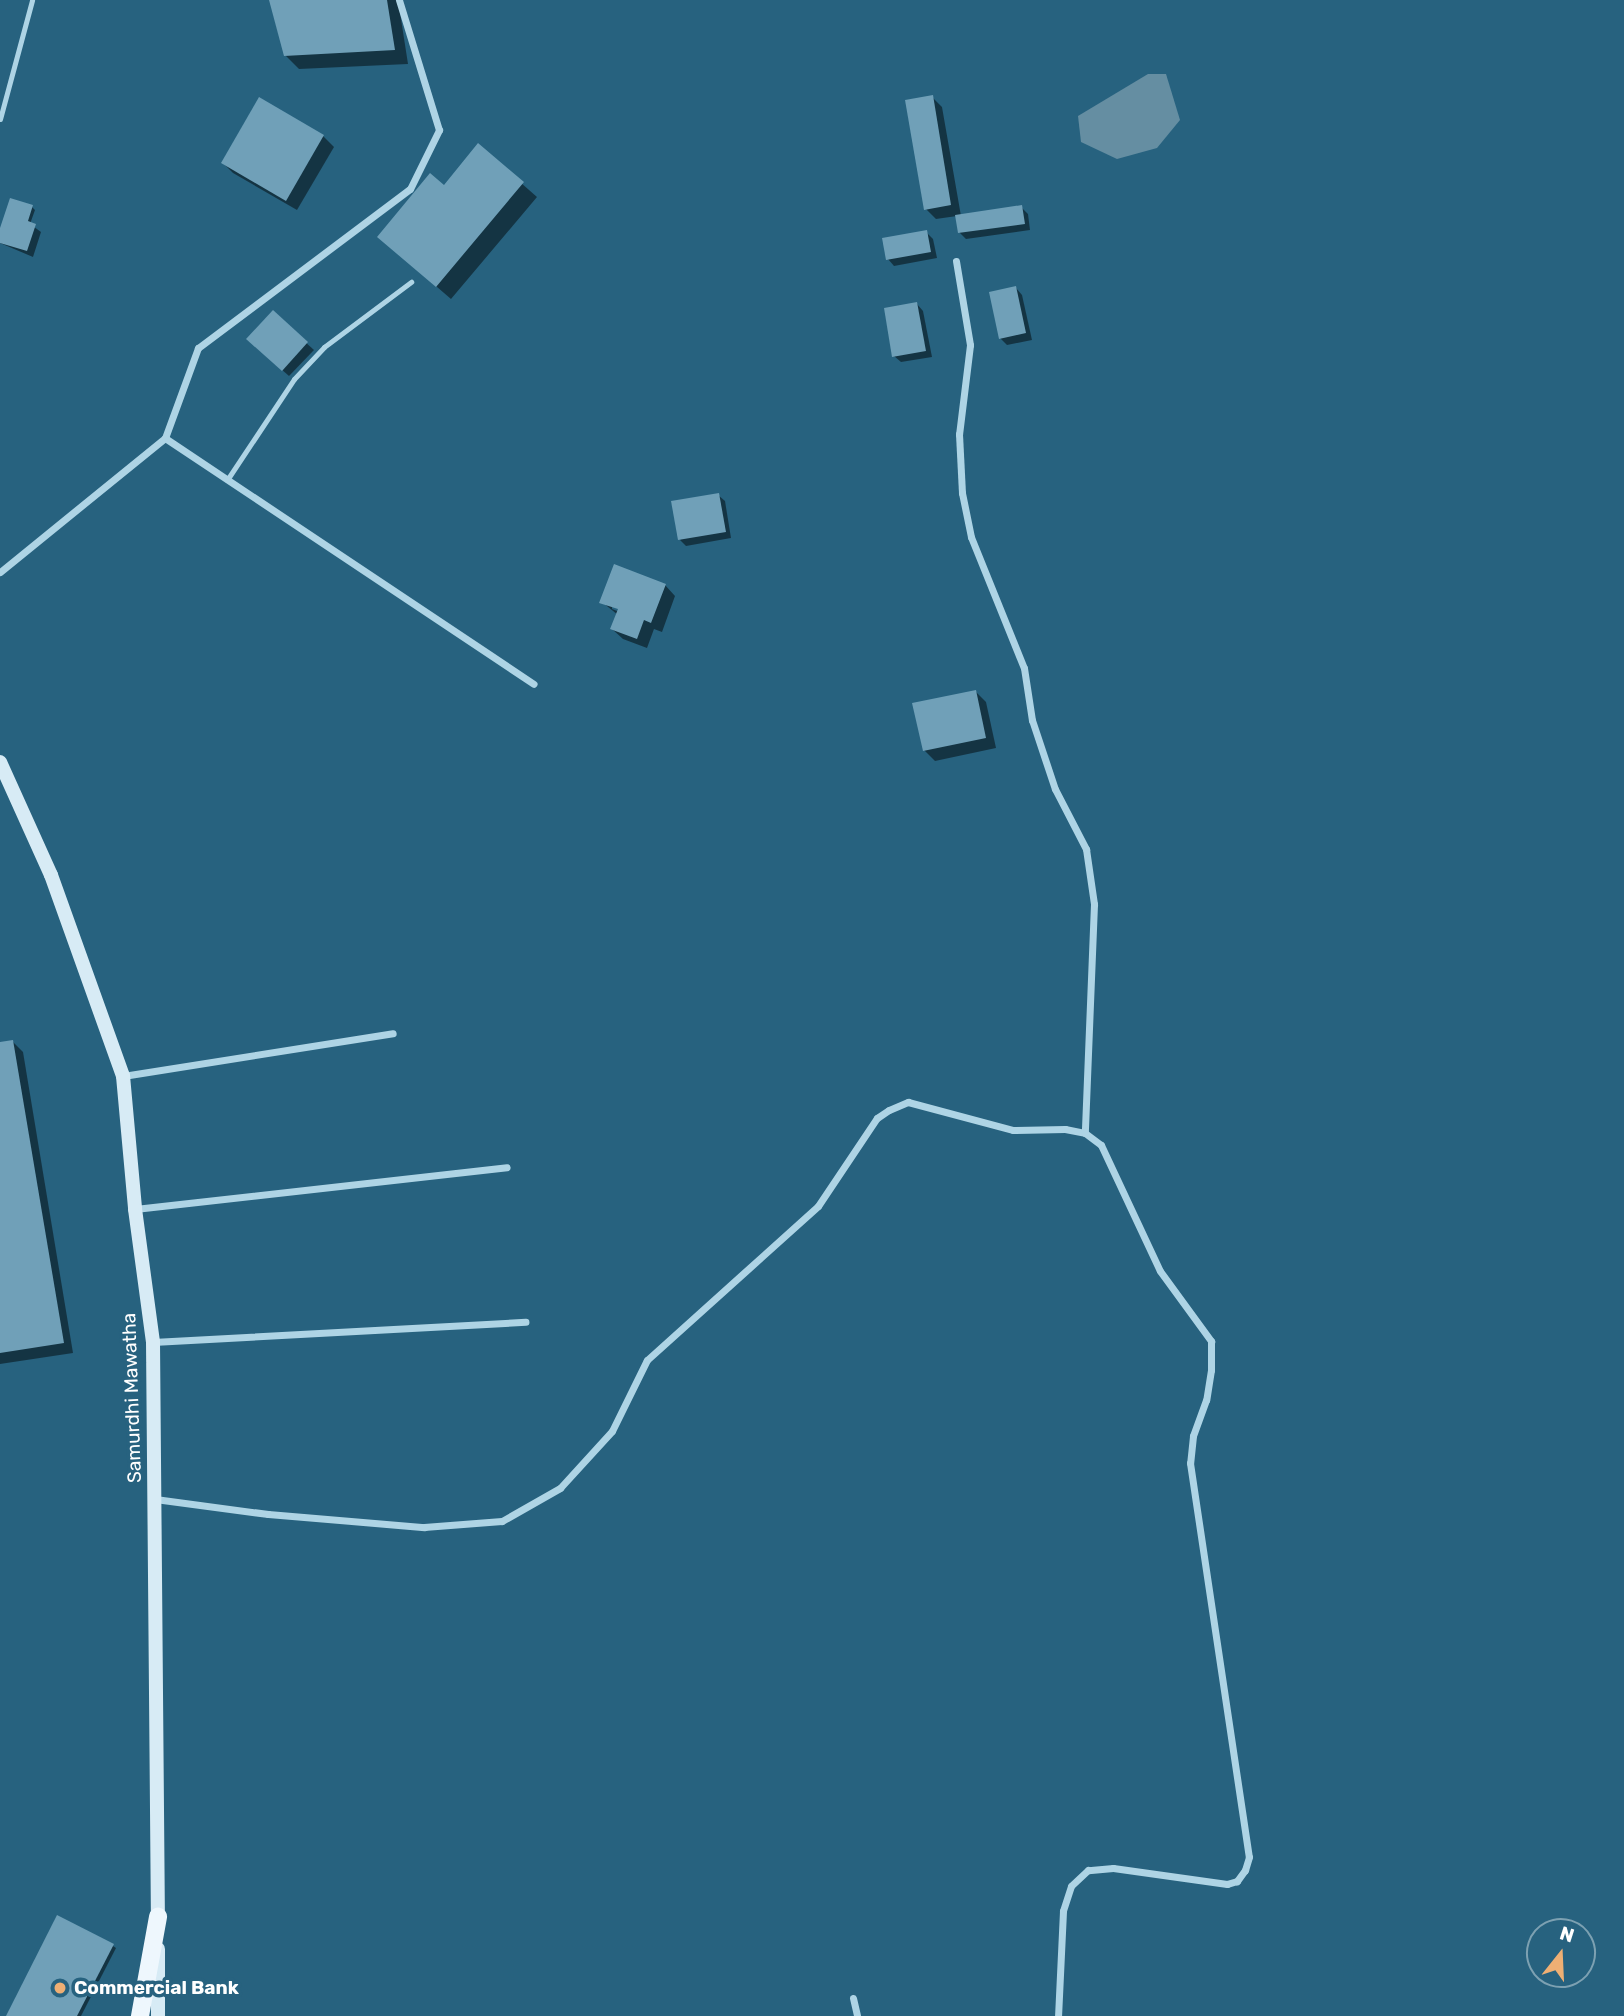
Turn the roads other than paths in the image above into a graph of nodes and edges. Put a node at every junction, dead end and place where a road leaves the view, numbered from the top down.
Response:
1 (32, 0) edge
2 (399, 0) edge
3 (0, 119) edge
4 (956, 261) dead end
5 (411, 282) dead end
6 (165, 438) junction
7 (227, 480) junction
8 (0, 572) edge
9 (534, 684) dead end
10 (0, 762) edge
11 (393, 1033) dead end
12 (123, 1076) junction
13 (1085, 1133) junction
14 (507, 1167) dead end
15 (135, 1209) junction
16 (525, 1322) dead end
17 (153, 1342) junction
18 (155, 1499) junction
19 (158, 1917) junction
20 (853, 1998) dead end
21 (140, 2016) edge
22 (158, 2016) edge
23 (857, 2016) edge
24 (1058, 2016) edge

1 - 3 lane
2 - 6 street
4 - 13 street
5 - 7 lane
6 - 7 street
6 - 8 street
7 - 9 street
10 - 12 main road, Samurdhi Mawatha
11 - 12 street
12 - 15 main road, Samurdhi Mawatha
13 - 18 street
13 - 24 street
14 - 15 street
15 - 17 main road, Samurdhi Mawatha
16 - 17 street
17 - 18 main road, Samurdhi Mawatha
18 - 19 main road, Samurdhi Mawatha
19 - 21 main road
19 - 22 main road, Samurdhi Mawatha
20 - 23 street

